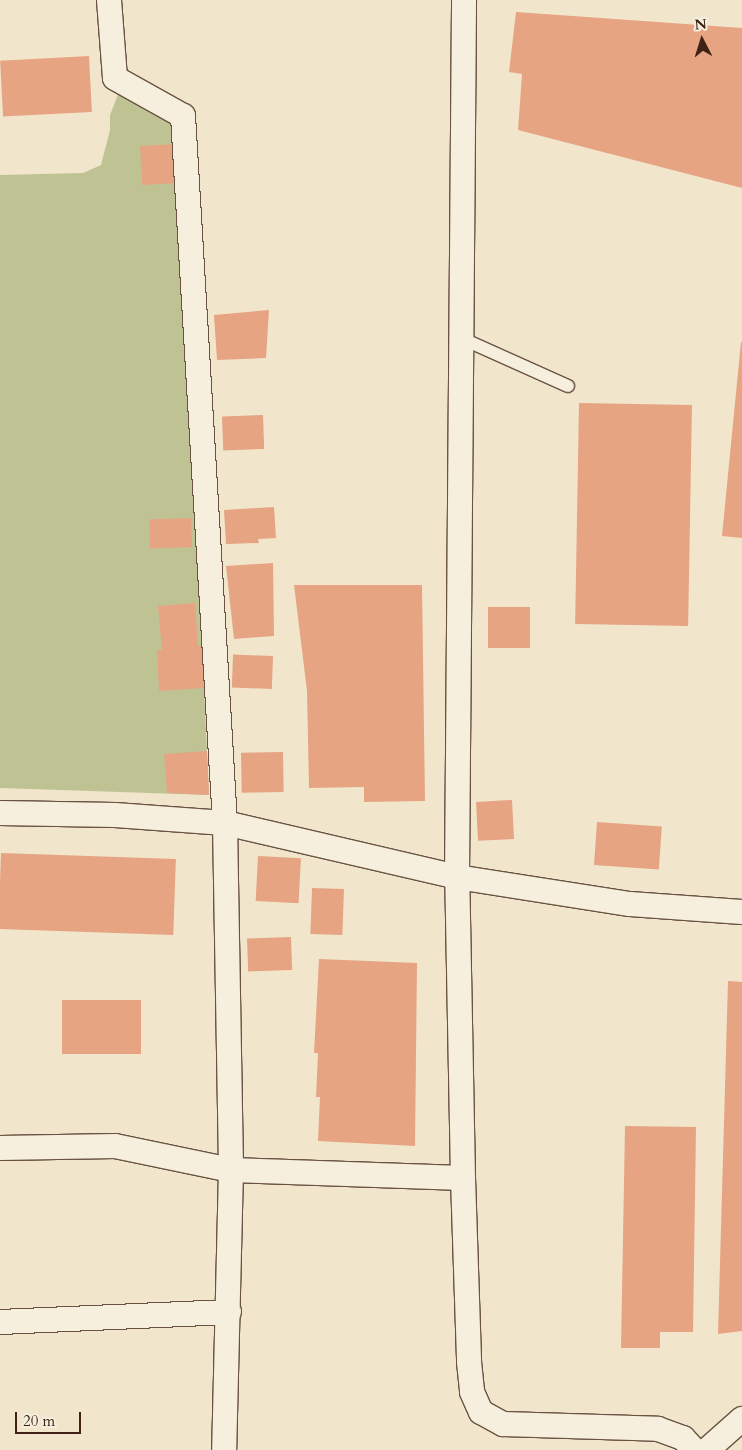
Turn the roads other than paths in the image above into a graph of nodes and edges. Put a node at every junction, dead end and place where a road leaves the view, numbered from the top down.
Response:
1 (109, 0) edge
2 (464, 0) edge
3 (463, 339) junction
4 (568, 386) dead end
5 (0, 813) edge
6 (225, 823) junction
7 (457, 877) junction
8 (742, 912) edge
9 (0, 1148) edge
10 (231, 1170) junction
11 (463, 1178) junction
12 (229, 1312) junction
13 (0, 1322) edge
14 (742, 1419) edge
15 (224, 1450) edge
16 (694, 1450) edge
17 (707, 1450) edge

1 - 6 street
2 - 3 street
3 - 4 lane
3 - 7 street
5 - 6 street
6 - 7 street
6 - 10 street
7 - 8 street
7 - 11 street
9 - 10 street
10 - 11 street
10 - 12 street
11 - 16 street
12 - 13 street
12 - 15 street
14 - 17 street

